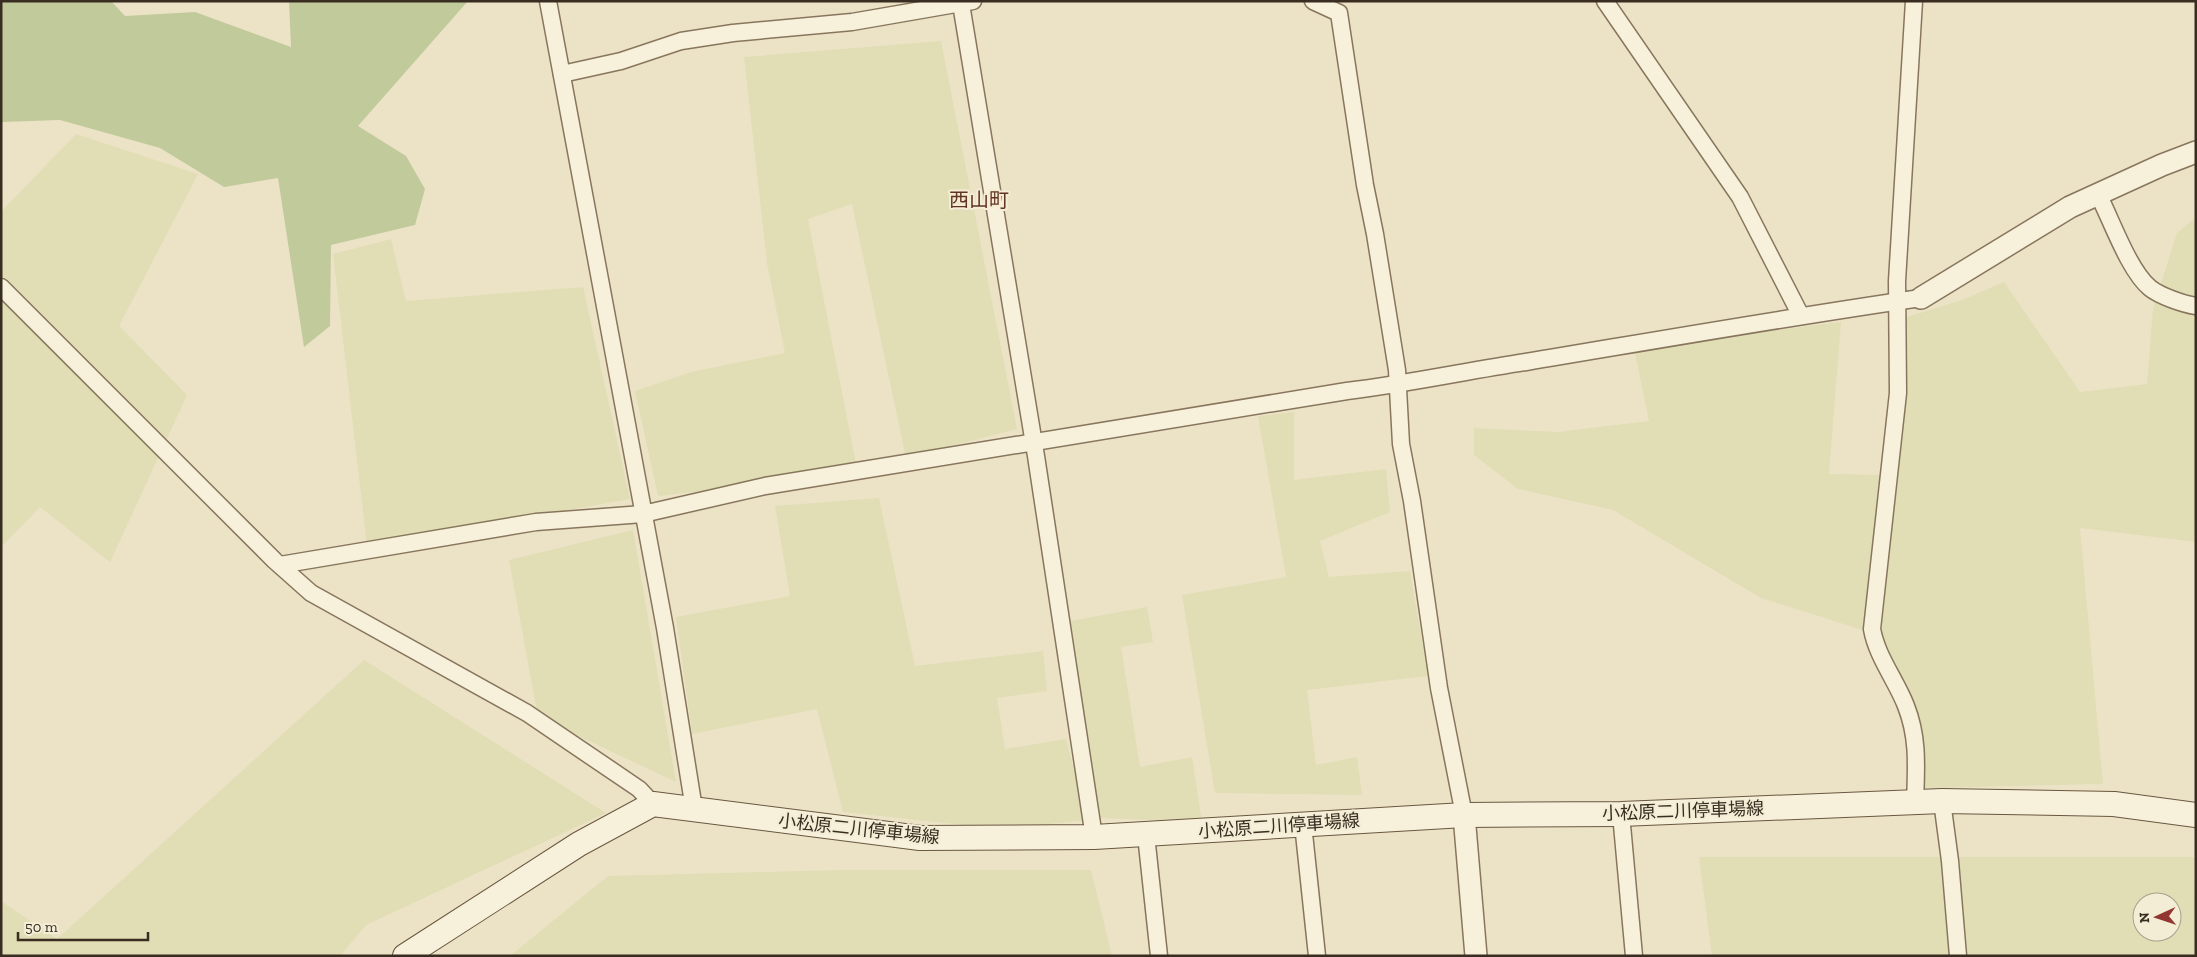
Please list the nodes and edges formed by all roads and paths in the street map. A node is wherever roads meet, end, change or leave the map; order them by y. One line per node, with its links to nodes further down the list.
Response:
1 (548, 1): 6 (street)
2 (1313, 1): 14 (street)
3 (1605, 1): 13 (street)
4 (1914, 1): 11 (street)
5 (967, 2): 6 (street); 15 (street)
6 (562, 74): 16 (street)
7 (2196, 152): 8 (street)
8 (2098, 194): 10 (street); 12 (street)
9 (1, 287): 17 (street)
10 (1921, 298): 11 (street)
11 (1898, 302): 13 (street); 19 (street)
12 (2196, 306)
13 (1800, 316): 14 (street)
14 (1397, 385): 15 (street); 23 (street)
15 (1034, 443): 16 (street); 27 (street)
16 (643, 514): 17 (street); 21 (street)
17 (280, 565): 20 (street)
18 (1942, 801): 19 (main road, 小松原二川停車場線); 24 (main road, 小松原二川停車場線); 33 (street)
19 (1915, 802): 22 (main road, 小松原二川停車場線)
20 (653, 804): 21 (main road, 小松原二川停車場線); 28 (main road)
21 (694, 809): 27 (main road, 小松原二川停車場線)
22 (1621, 814): 23 (main road, 小松原二川停車場線); 32 (street)
23 (1464, 815): 25 (main road, 小松原二川停車場線); 31 (street)
24 (2196, 815)
25 (1303, 824): 26 (main road, 小松原二川停車場線); 30 (street)
26 (1146, 835): 27 (main road, 小松原二川停車場線); 29 (street)
27 (1094, 837)
28 (405, 956)
29 (1159, 956)
30 (1317, 956)
31 (1476, 956)
32 (1634, 956)
33 (1958, 956)

